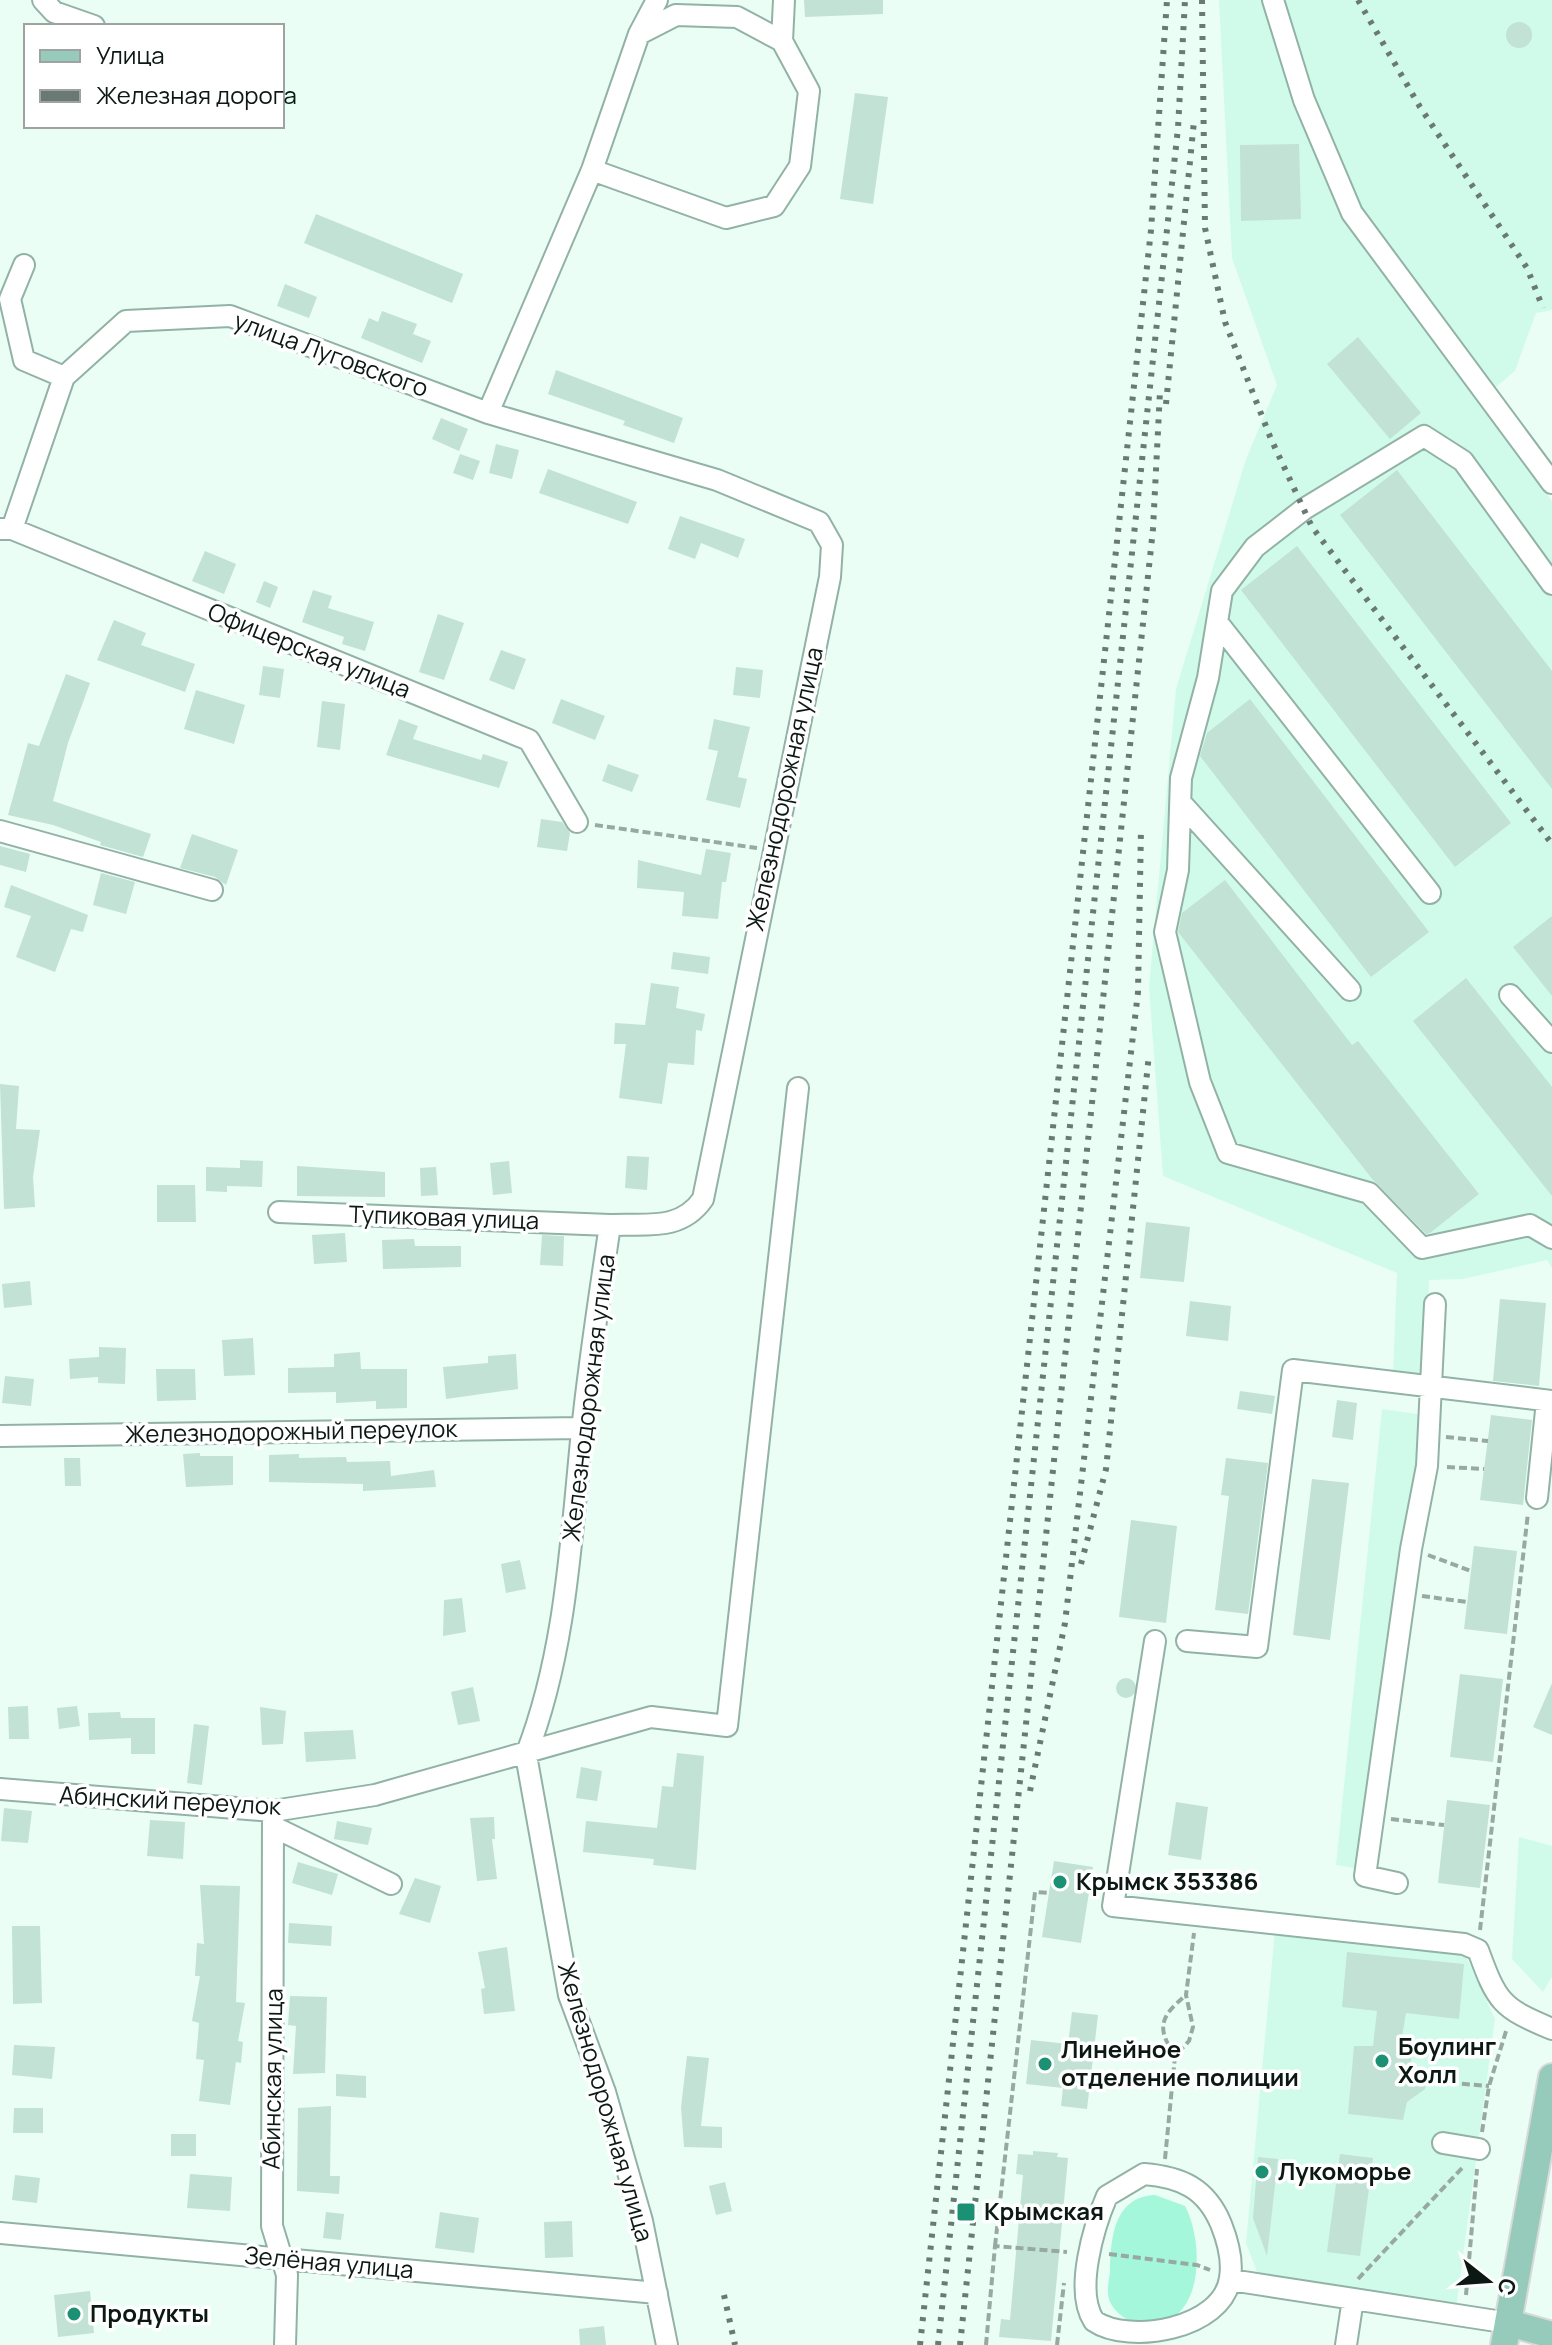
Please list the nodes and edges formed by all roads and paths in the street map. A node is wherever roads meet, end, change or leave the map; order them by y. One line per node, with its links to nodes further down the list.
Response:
1 (43, 0): 5 (street)
2 (657, 0): 6 (street)
3 (784, 0): 7 (street)
4 (1273, 0): 12 (street)
5 (88, 24)
6 (639, 34): 7 (street); 8 (street)
7 (782, 41): 8 (street)
8 (592, 170): 11 (street)
9 (24, 265): 10 (street)
10 (64, 377): 11 (street, улица Луговского); 14 (street, улица Луговского)
11 (488, 413): 13 (street, улица Луговского)
12 (1552, 483)
13 (819, 522): 20 (street, Железнодорожная улица)
14 (6, 529): 18 (street, Офицерская улица)
15 (1552, 584): 16 (street)
16 (1217, 622): 17 (street); 22 (street)
17 (1182, 804): 23 (street); 29 (street)
18 (577, 822): 20 (path)
19 (0, 831): 21 (street)
20 (772, 851): 28 (street, Железнодорожная улица)
21 (212, 890)
22 (1430, 893)
23 (1350, 990)
24 (1510, 995): 25 (street)
25 (1552, 1042)
26 (798, 1088): 46 (street, Абинский переулок)
27 (279, 1212): 28 (street, Тупиковая улица)
28 (610, 1225): 33 (street, Железнодорожная улица)
29 (1552, 1238)
30 (1435, 1304): 31 (street)
31 (1432, 1389): 32 (street); 34 (street); 45 (street)
32 (1550, 1401): 39 (street)
33 (582, 1428): 35 (street, Железнодорожный переулок); 46 (street, Железнодорожная улица)
34 (1426, 1435): 36 (path); 37 (street)
35 (0, 1436)
36 (1488, 1441)
37 (1427, 1466): 38 (path); 40 (street)
38 (1484, 1469)
39 (1537, 1498): 55 (path)
40 (1411, 1549): 41 (path); 42 (street)
41 (1471, 1571)
42 (1406, 1594): 43 (path); 48 (street)
43 (1467, 1602)
44 (1155, 1641): 54 (street)
45 (1187, 1641)
46 (526, 1755): 49 (street, Абинский переулок); 71 (street, Железнодорожная улица)
47 (0, 1789): 49 (street, Абинский переулок)
48 (1375, 1817): 50 (path); 51 (street)
49 (274, 1820): 52 (street); 69 (street, Абинская улица)
50 (1444, 1825)
51 (1397, 1883)
52 (391, 1884)
53 (1049, 1893): 66 (path)
54 (1196, 1914): 55 (street); 56 (path)
55 (1478, 1950): 57 (street)
56 (1186, 1995): 58 (path); 58 (path)
57 (1552, 2029)
58 (1175, 2056): 64 (path)
59 (1552, 2077): 73 (main road)
60 (1426, 2081): 61 (path)
61 (1489, 2086)
62 (1443, 2143): 63 (street)
63 (1479, 2149): 72 (path)
64 (1164, 2175): 67 (street); 70 (street)
65 (0, 2233): 69 (street, Зелёная улица)
66 (995, 2246): 68 (path); 77 (path)
67 (1089, 2251): 68 (path); 70 (path); 70 (street)
68 (1067, 2252): 78 (path)
69 (280, 2259): 71 (street, Зелёная улица); 75 (street, Абинская улица)
70 (1231, 2280): 72 (street)
71 (657, 2293): 76 (street, Железнодорожная улица)
72 (1352, 2294): 73 (street); 79 (street)
73 (1507, 2334): 74 (main road)
74 (1552, 2335)
75 (285, 2345)
76 (667, 2345)
77 (986, 2345)
78 (1057, 2345)
79 (1346, 2345)

